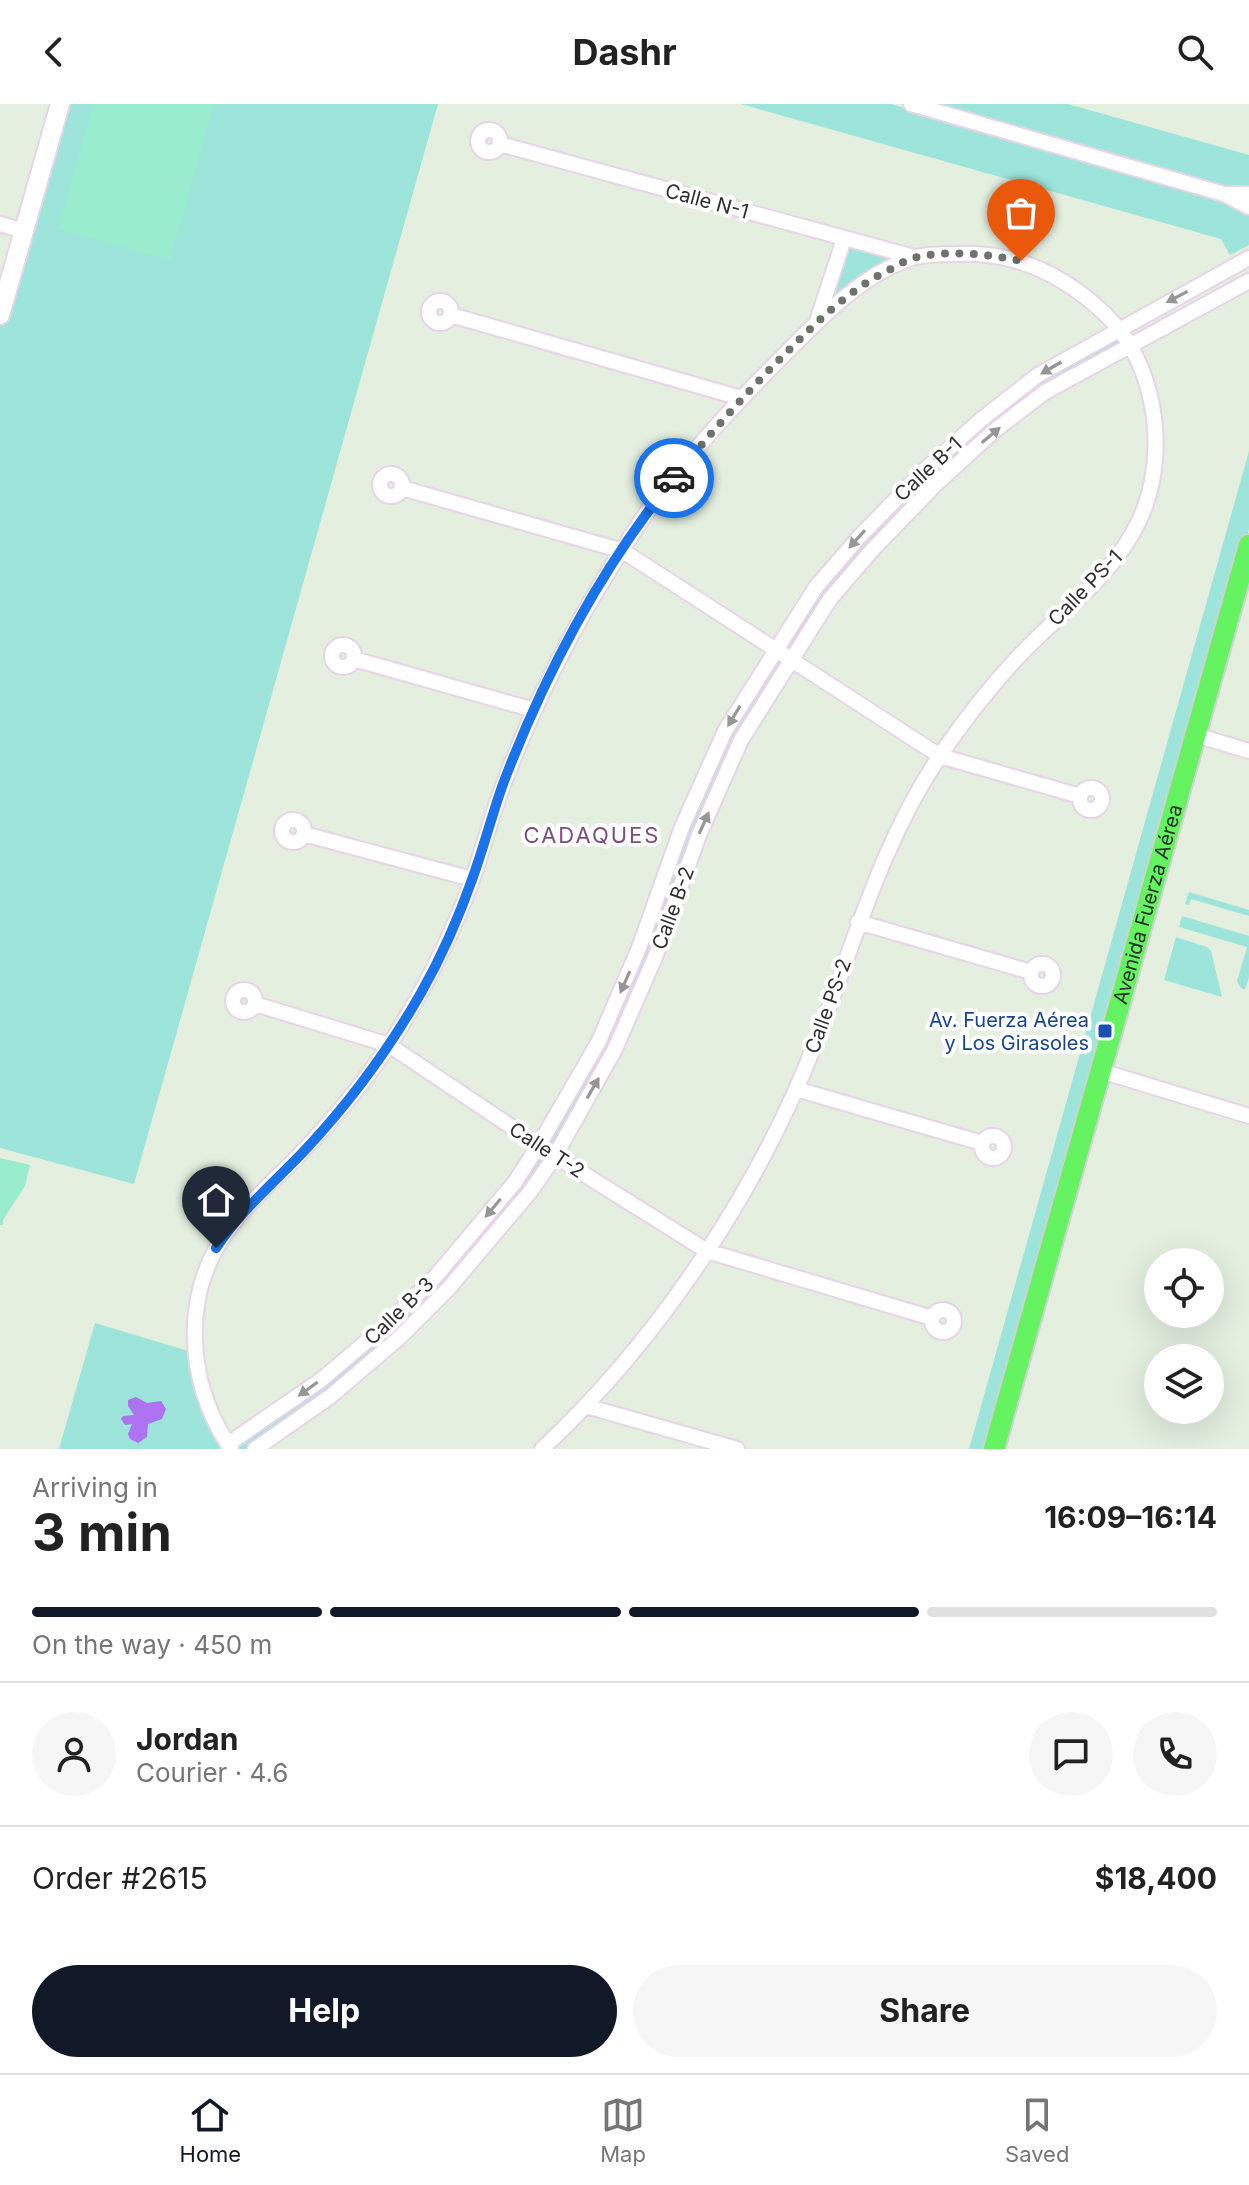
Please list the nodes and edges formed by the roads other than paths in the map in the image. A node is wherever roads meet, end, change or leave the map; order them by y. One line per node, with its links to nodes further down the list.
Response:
1 (60, 104): 8 (main road)
2 (911, 104): 4 (street)
3 (500, 144): 9 (street, Calle N-1)
4 (1224, 194): 5 (street); 6 (street)
5 (1249, 194)
6 (1249, 207)
7 (0, 224): 8 (street)
8 (24, 231): 13 (main road)
9 (844, 239): 10 (street, Calle N-1); 15 (street)
10 (914, 257): 15 (street); 16 (street, Calle PS-1)
11 (1249, 258): 16 (street, Calle B-1, one-way to 16)
12 (1249, 281): 17 (street, Calle B-1)
13 (0, 315)
14 (451, 315): 18 (street)
15 (817, 322): 18 (street)
16 (1119, 328): 17 (street, Calle PS-1); 19 (street, Calle B-1, one-way to 19)
17 (1131, 344): 20 (street, Calle B-1, one-way to 17); 31 (street, Calle PS-1)
18 (741, 398): 23 (street)
19 (928, 467): 20 (street); 25 (street, Calle B-1, one-way to 25)
20 (938, 482): 27 (street, Calle B-1)
21 (402, 488): 23 (street)
22 (1249, 545): 29 (main road, Avenida Fuerza Aérea)
23 (623, 551): 25 (street); 28 (street)
24 (1249, 588): 29 (main road, Avenida Fuerza Aérea)
25 (775, 649): 27 (street); 43 (street, Calle B-2, one-way to 43)
26 (354, 659): 28 (street)
27 (790, 659): 31 (street); 44 (street, Calle B-2, one-way to 27)
28 (534, 710): 34 (street)
29 (1201, 736): 30 (street); 39 (main road, Avenida Fuerza Aérea)
30 (1249, 751)
31 (940, 756): 32 (street); 35 (street, Calle PS-2)
32 (1080, 796)
33 (304, 834): 34 (street)
34 (472, 879): 38 (street)
35 (858, 922): 36 (street); 40 (street, Calle PS-2)
36 (1031, 972)
37 (255, 1004): 38 (street, Calle T-2)
38 (389, 1045): 43 (street, Calle T-2); 50 (street)
39 (1107, 1073): 41 (street); 54 (main road, Avenida Fuerza Aérea); 55 (main road, Avenida Fuerza Aérea)
40 (796, 1089): 42 (street); 45 (street, Calle PS-2)
41 (1249, 1116)
42 (982, 1143)
43 (539, 1145): 44 (street, Calle T-2); 47 (street, Calle B-3, one-way to 47)
44 (555, 1156): 45 (street, Calle T-2); 48 (street, Calle B-3)
45 (707, 1251): 46 (street, Calle T-2); 49 (street, Calle PS-2)
46 (932, 1318)
47 (388, 1323): 48 (street); 50 (street, Calle B-3, one-way to 50)
48 (400, 1337): 51 (street, Calle B-3)
49 (586, 1406): 52 (street, Calle PS-2); 53 (street)
50 (230, 1446)
51 (255, 1449)
52 (542, 1449)
53 (737, 1449)
54 (994, 1449)
55 (1006, 1449)

